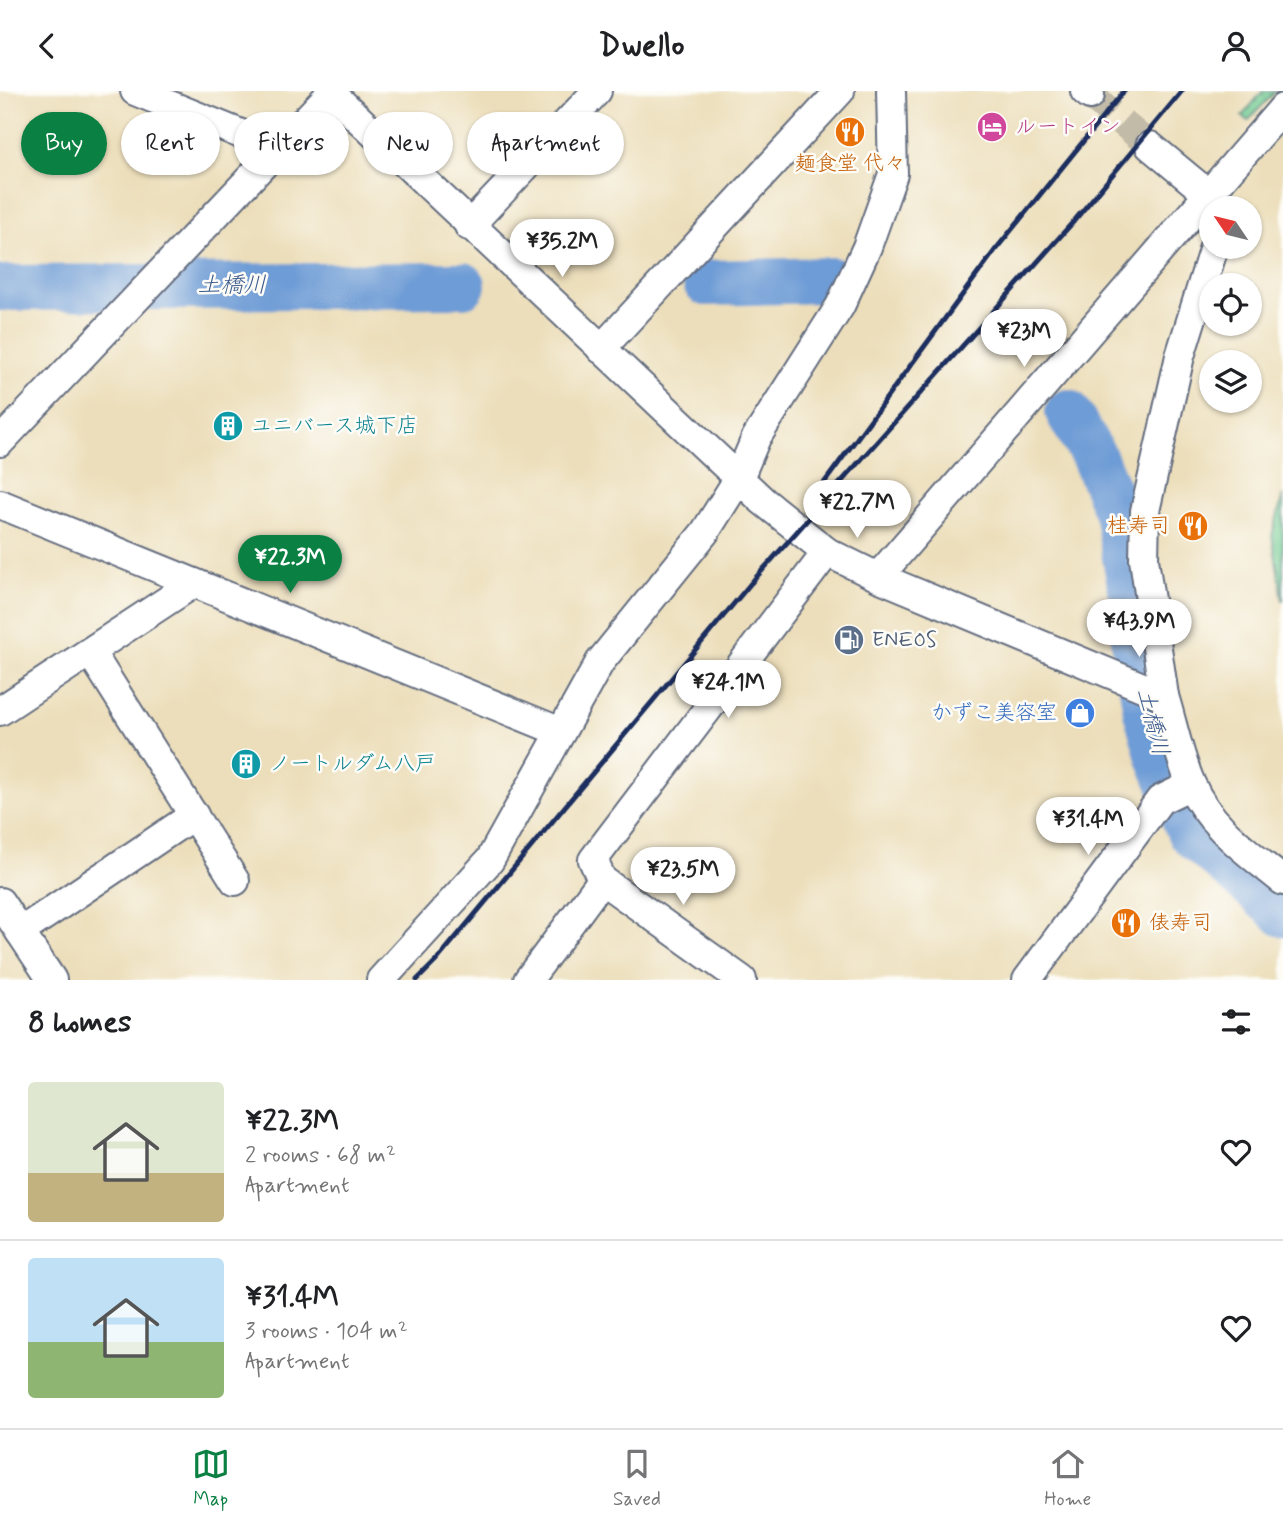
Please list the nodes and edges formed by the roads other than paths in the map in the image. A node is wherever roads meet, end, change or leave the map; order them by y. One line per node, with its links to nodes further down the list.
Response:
1 (135, 91): 8 (street)
2 (597, 91): 14 (street)
3 (840, 91): 16 (street)
4 (891, 91): 18 (street)
5 (331, 92): 7 (street); 14 (street)
6 (1283, 108): 12 (street)
7 (312, 112)
8 (234, 131)
9 (1150, 146): 11 (street)
10 (253, 175): 17 (street)
11 (1205, 196)
12 (1214, 196)
13 (1199, 213): 21 (street)
14 (469, 226): 16 (street)
15 (1210, 259): 24 (street)
16 (601, 349): 18 (street)
17 (0, 442)
18 (739, 478): 20 (street); 26 (street)
19 (0, 504): 22 (street)
20 (827, 552): 21 (street); 29 (street)
21 (878, 577): 24 (street)
22 (194, 583): 23 (street); 26 (street)
23 (91, 653): 25 (street); 28 (street)
24 (1164, 697): 27 (street)
25 (0, 711)
26 (561, 732): 36 (street)
27 (1191, 785): 31 (street); 39 (street)
28 (194, 815): 30 (street); 33 (street)
29 (602, 880): 34 (street); 37 (street)
30 (235, 881)
31 (1283, 881)
32 (0, 902): 33 (street)
33 (20, 932): 35 (street)
34 (711, 971): 38 (street)
35 (52, 980)
36 (381, 980)
37 (528, 980)
38 (742, 980)
39 (1027, 980)

